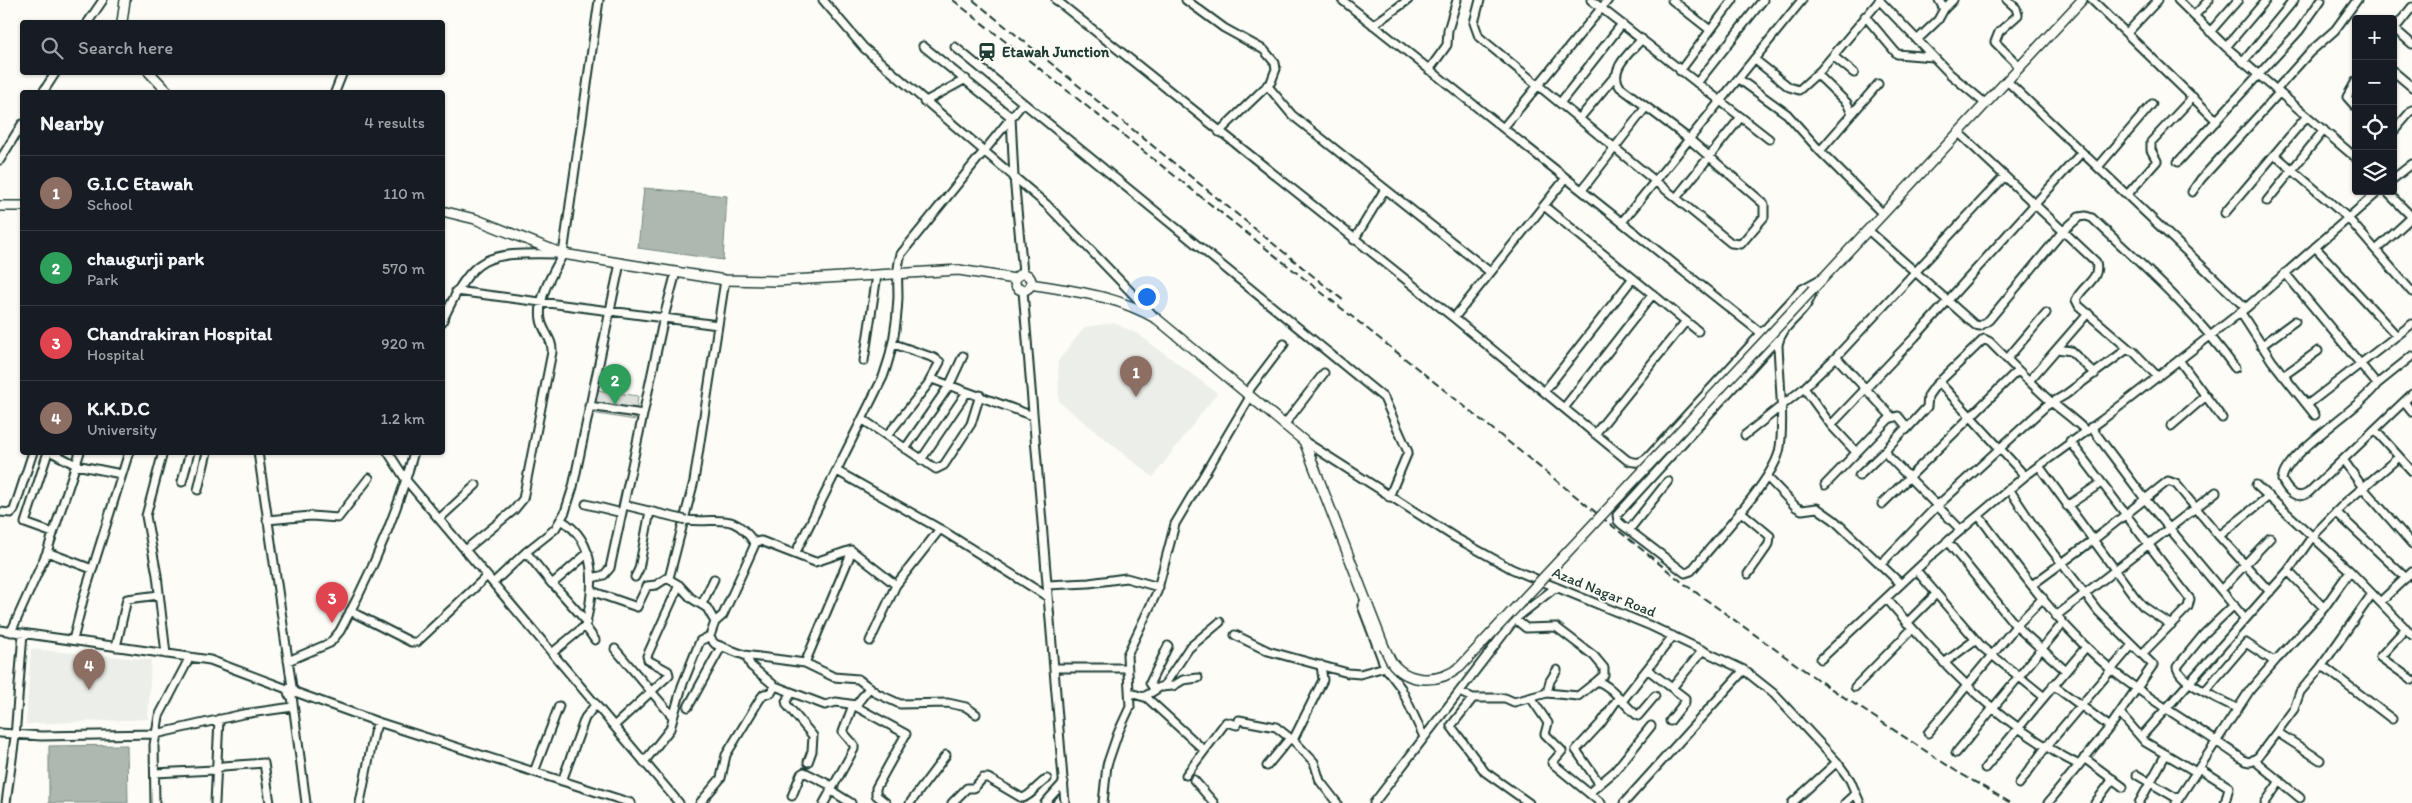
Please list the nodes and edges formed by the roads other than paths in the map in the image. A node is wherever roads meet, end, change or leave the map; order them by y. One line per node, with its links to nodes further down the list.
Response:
1 (103, 0): 37 (street)
2 (126, 0): 38 (main road)
3 (599, 0): 144 (street)
4 (823, 0): 82 (street)
5 (1056, 0): 100 (street)
6 (1186, 0): 73 (street)
7 (1408, 0): 40 (street)
8 (1457, 0): 57 (street)
9 (1480, 0): 71 (street)
10 (1591, 0): 33 (street)
11 (1608, 0): 33 (street)
12 (1672, 0): 31 (street)
13 (1733, 0): 42 (street)
14 (1763, 0): 70 (street)
15 (1802, 0): 54 (street)
16 (1880, 0): 35 (street); 47 (street)
17 (1939, 0): 34 (street)
18 (1953, 0): 34 (street)
19 (2006, 0): 56 (street)
20 (2082, 0): 56 (main road)
21 (2092, 0): 45 (street)
22 (2158, 0): 45 (street)
23 (2178, 0): 36 (street)
24 (2209, 0): 36 (street)
25 (2238, 0): 43 (street)
26 (2266, 0): 51 (street)
27 (2294, 0): 55 (street)
28 (2321, 0): 61 (street)
29 (2358, 0): 79 (street)
30 (1345, 1): 40 (street)
31 (1681, 3): 42 (street)
32 (2412, 7): 41 (street)
33 (1602, 8): 39 (street); 71 (street)
34 (1944, 9): 47 (street)
35 (1865, 16): 52 (street); 53 (street)
36 (2194, 16): 43 (street)
37 (89, 20)
38 (122, 20)
39 (1622, 24): 46 (street); 84 (street)
40 (1373, 25): 57 (street)
41 (2397, 26)
42 (1710, 30): 58 (street)
43 (2210, 32): 51 (street)
44 (2397, 32): 48 (street)
45 (2127, 33): 80 (street)
46 (1642, 39): 58 (street); 66 (street)
47 (1917, 40): 53 (street)
48 (2412, 44)
49 (923, 46): 68 (street)
50 (955, 47): 83 (street)
51 (2226, 47): 55 (street)
52 (1833, 56): 59 (street); 60 (street)
53 (1933, 57): 86 (street)
54 (1754, 59): 60 (street); 67 (street)
55 (2243, 62): 61 (street)
56 (2020, 67): 69 (main road)
57 (1429, 70): 98 (street)
58 (1680, 70): 70 (street)
59 (1854, 73)
60 (1817, 74): 90 (street)
61 (2258, 74): 79 (street); 95 (street)
62 (2397, 74): 75 (street)
63 (54, 75): 76 (street)
64 (152, 75): 77 (main road)
65 (342, 75): 78 (street)
66 (1616, 76): 88 (street); 94 (street)
67 (1739, 78): 81 (street); 106 (street)
68 (966, 80): 82 (street); 92 (street)
69 (2007, 81): 86 (main road); 107 (street)
70 (1697, 83): 81 (street)
71 (1539, 84): 84 (street); 98 (street)
72 (1878, 84): 90 (street)
73 (1267, 85): 100 (street); 121 (street)
74 (2352, 86): 85 (street)
75 (2412, 87)
76 (44, 90)
77 (166, 90)
78 (336, 90)
79 (2277, 91): 91 (street); 123 (street)
80 (2193, 97): 95 (street); 124 (street)
81 (1720, 101): 93 (street); 102 (street)
82 (924, 102): 105 (street)
83 (1023, 103): 92 (street); 280 (street)
84 (1560, 103): 94 (street)
85 (2352, 103)
86 (1986, 104): 101 (main road)
87 (2152, 104): 114 (street)
88 (1646, 107): 102 (street); 104 (street)
89 (2412, 110): 97 (street)
90 (1852, 114): 106 (street)
91 (2307, 116): 99 (street); 109 (street)
92 (1011, 117): 105 (street); 118 (street)
93 (1740, 117): 103 (street); 110 (street)
94 (1579, 119): 104 (street)
95 (2217, 120): 112 (street)
96 (20, 127): 111 (street)
97 (2397, 127)
98 (1503, 128): 119 (street)
99 (2324, 130): 108 (street); 115 (street)
100 (1220, 132): 141 (street)
101 (1958, 133): 116 (street); 135 (main road)
102 (1689, 139): 110 (street); 120 (street)
103 (1769, 139)
104 (1615, 148): 120 (street); 122 (street)
105 (983, 151): 118 (street); 150 (street)
106 (1820, 151): 135 (street)
107 (2082, 152): 114 (street); 129 (street)
108 (2352, 154)
109 (2275, 155): 115 (street); 134 (street)
110 (1709, 156): 127 (street); 127 (street)
111 (0, 160)
112 (2178, 162)
113 (2412, 164): 117 (street)
114 (2098, 167): 124 (street)
115 (2292, 170): 128 (street); 137 (street)
116 (2004, 176): 129 (street); 148 (street)
117 (2397, 176)
118 (1014, 177): 151 (street); 172 (street)
119 (1566, 178): 122 (street); 132 (street)
120 (1655, 180): 127 (street); 138 (street)
121 (1385, 189): 141 (street); 147 (street)
122 (1582, 190): 138 (street)
123 (2192, 192)
124 (2127, 195): 166 (street)
125 (2374, 195): 137 (street)
126 (2390, 195): 136 (street)
127 (1676, 198)
128 (2267, 201)
129 (2034, 204): 140 (street); 163 (street)
130 (0, 206): 131 (main road)
131 (20, 206)
132 (1544, 206): 147 (street); 154 (street)
133 (445, 212): 144 (main road)
134 (2225, 213)
135 (1883, 214): 139 (main road)
136 (2412, 217): 143 (street)
137 (2348, 218): 142 (street); 143 (street)
138 (1622, 222): 179 (street)
139 (1868, 230): 148 (street); 153 (main road)
140 (2063, 231): 168 (street); 177 (street); 180 (street)
141 (1354, 240): 171 (street)
142 (2314, 247): 149 (street); 181 (street)
143 (2376, 250): 161 (street)
144 (563, 254): 145 (main road); 160 (street); 164 (street)
145 (620, 263): 146 (main road); 165 (street)
146 (676, 272): 155 (main road); 170 (street)
147 (1490, 272): 171 (street)
148 (1916, 273): 163 (street); 192 (street)
149 (2285, 273): 166 (street); 196 (street)
150 (898, 274): 152 (main road); 156 (main road); 184 (street)
151 (1023, 274): 156 (main road); 157 (main road)
152 (877, 275): 155 (main road); 195 (street)
153 (1824, 277): 158 (main road); 179 (street)
154 (1633, 278): 162 (street); 211 (street)
155 (725, 280): 176 (street)
156 (1015, 280): 159 (main road)
157 (1031, 284): 159 (main road); 172 (main road)
158 (1813, 289): 182 (street); 352 (main road, bridge)
159 (1023, 290): 225 (street)
160 (456, 291): 164 (street); 169 (street)
161 (2412, 292)
162 (1653, 294): 173 (street); 221 (street)
163 (1947, 300): 177 (street); 209 (street)
164 (542, 301): 165 (street); 312 (street)
165 (609, 310): 170 (street); 220 (street)
166 (2244, 310): 180 (street); 186 (street)
167 (2046, 313): 193 (street)
168 (2088, 313): 187 (street); 188 (street)
169 (445, 315)
170 (664, 317): 176 (street); 223 (street)
171 (1454, 318): 211 (street)
172 (1157, 319): 214 (main road)
173 (1686, 321): 178 (street); 236 (street)
174 (2295, 322): 186 (street)
175 (2412, 324): 181 (street)
176 (718, 325): 331 (street)
177 (1980, 326): 183 (street)
178 (1698, 330)
179 (1761, 333): 236 (street)
180 (2212, 335): 194 (street); 197 (street)
181 (2397, 336): 196 (street)
182 (1779, 337): 218 (street); 301 (street)
183 (1988, 340): 193 (street); 205 (street)
184 (894, 344): 203 (street); 229 (street)
185 (1284, 344): 214 (street)
186 (2261, 346): 201 (street)
187 (2057, 349): 200 (street); 204 (street)
188 (2129, 349): 200 (street); 202 (street)
189 (2318, 351): 201 (street)
190 (963, 356): 207 (street)
191 (2412, 356): 206 (street)
192 (1836, 357): 208 (street); 209 (street)
193 (2007, 359): 198 (street)
194 (2179, 360): 202 (street); 215 (street)
195 (864, 361)
196 (2361, 364): 206 (street); 219 (street)
197 (2235, 368)
198 (2018, 370): 204 (street); 226 (street)
199 (1324, 373): 230 (street)
200 (2095, 374): 216 (street)
201 (2283, 376): 219 (street)
202 (2158, 377): 233 (street)
203 (932, 379): 207 (street); 238 (street)
204 (2029, 381): 216 (street)
205 (1939, 382): 226 (street); 234 (street)
206 (2377, 384): 258 (street)
207 (949, 386): 210 (street); 241 (street)
208 (1804, 388): 218 (street); 231 (street)
209 (1865, 390): 227 (street); 231 (street)
210 (967, 392): 213 (street); 257 (street)
211 (1544, 392): 221 (street)
212 (2412, 394): 217 (street)
213 (980, 395): 225 (street); 257 (street)
214 (1248, 396): 230 (main road); 341 (street)
215 (2206, 396): 228 (street); 232 (street)
216 (2051, 402): 233 (street); 242 (street)
217 (2404, 402): 222 (street); 235 (street)
218 (1780, 405): 237 (street); 266 (street)
219 (2307, 405): 224 (street)
220 (589, 406): 223 (street); 298 (street)
221 (1564, 408): 236 (street)
222 (2412, 412)
223 (643, 414): 285 (street)
224 (2315, 415)
225 (1032, 416): 335 (street)
226 (1969, 416): 242 (street); 268 (street)
227 (1892, 417): 234 (street); 244 (street)
228 (2222, 418)
229 (862, 419): 238 (street); 261 (street)
230 (1284, 425): 239 (main road)
231 (1831, 425): 244 (street)
232 (2171, 426)
233 (2088, 429): 240 (street); 282 (street)
234 (1906, 430): 243 (street)
235 (2375, 430): 256 (street); 258 (street)
236 (1595, 434)
237 (1745, 435)
238 (887, 436): 241 (street)
239 (1304, 441): 280 (street, Azad Nagar Road); 352 (main road)
240 (2070, 441): 260 (street); 272 (street)
241 (905, 449): 257 (street)
242 (1999, 449): 265 (street); 286 (street)
243 (1886, 450): 264 (street); 268 (street)
244 (1856, 452): 274 (street)
245 (32, 455): 291 (street)
246 (47, 455): 303 (street)
247 (57, 455): 259 (street)
248 (79, 455): 259 (street)
249 (128, 455): 263 (street)
250 (162, 455): 348 (street)
251 (189, 455): 271 (street)
252 (206, 455): 278 (street)
253 (258, 455): 297 (street)
254 (390, 455): 269 (street)
255 (413, 455): 269 (street)
256 (2399, 457): 262 (street); 277 (street)
257 (921, 460)
258 (2344, 461): 277 (street)
259 (76, 466): 263 (street); 303 (street)
260 (2039, 466): 265 (street); 287 (street)
261 (837, 471): 300 (street); 317 (street)
262 (2412, 471)
263 (122, 474): 321 (street)
264 (1859, 476)
265 (2025, 476): 276 (street)
266 (1767, 477): 290 (street); 320 (street)
267 (369, 478): 297 (street)
268 (1910, 478): 284 (street); 286 (street)
269 (406, 480): 296 (street); 357 (street)
270 (1668, 481): 301 (street)
271 (182, 482)
272 (2100, 483): 287 (street); 294 (street)
273 (476, 485): 296 (street)
274 (1825, 485)
275 (2256, 485): 281 (street)
276 (2009, 489): 295 (street); 318 (street)
277 (2364, 489): 292 (street); 310 (street)
278 (198, 490)
279 (2216, 492): 288 (street)
280 (1389, 496): 340 (street, Azad Nagar Road)
281 (2269, 496): 304 (street); 305 (street)
282 (2145, 498): 288 (street); 294 (street); 299 (street)
283 (586, 504): 293 (street)
284 (1882, 504)
285 (624, 505): 289 (street); 293 (street)
286 (1937, 506): 302 (street); 320 (street)
287 (2067, 506): 308 (street)
288 (2196, 507): 299 (street); 304 (street)
289 (650, 511): 309 (street, bridge); 330 (street)
290 (1740, 511): 301 (street); 326 (street)
291 (0, 512)
292 (2336, 512): 305 (street); 327 (street)
293 (622, 513): 329 (street)
294 (2125, 515): 308 (street); 311 (street)
295 (1979, 516): 302 (street); 339 (street)
296 (439, 519): 312 (street)
297 (267, 520): 397 (street)
298 (561, 520): 315 (street); 316 (street)
299 (2170, 528): 311 (street); 342 (street)
300 (940, 529): 338 (street); 349 (street)
301 (1629, 530)
302 (1961, 530): 307 (street)
303 (54, 533): 314 (street)
304 (2219, 536): 319 (street)
305 (2312, 537): 323 (street); 324 (street)
306 (2270, 538): 319 (street)
307 (1947, 541): 322 (street); 367 (street)
308 (2092, 542): 318 (street); 325 (street)
309 (755, 544): 317 (street); 361 (street)
310 (2412, 544)
311 (2148, 546): 325 (street); 366 (street)
312 (465, 550): 328 (street)
313 (852, 551): 317 (street); 338 (street); 398 (street)
314 (47, 552): 321 (street); 371 (street)
315 (526, 552): 333 (street); 334 (street)
316 (588, 553): 329 (street); 334 (street)
317 (795, 554)
318 (2061, 563): 339 (street); 346 (street)
319 (2244, 564): 342 (street); 344 (street)
320 (1880, 565): 336 (street)
321 (92, 569): 377 (street)
322 (1916, 570): 336 (street); 345 (street)
323 (2288, 571): 344 (street); 356 (street)
324 (2350, 571): 347 (street); 356 (street)
325 (2116, 572): 346 (street); 366 (street)
326 (1748, 574)
327 (2409, 575): 353 (street)
328 (487, 576): 333 (street); 357 (street)
329 (592, 578): 343 (street)
330 (635, 578)
331 (669, 578): 337 (street); 343 (street)
332 (714, 579): 354 (street)
333 (493, 583): 389 (street)
334 (553, 584): 365 (street)
335 (1047, 584): 341 (street); 349 (street)
336 (1901, 584): 350 (street)
337 (679, 585): 354 (street); 426 (street)
338 (896, 585): 380 (street)
339 (2032, 585): 351 (street)
340 (1556, 587): 359 (street); 375 (street, Azad Nagar Road)
341 (1159, 588): 404 (street)
342 (2221, 590): 355 (street)
343 (591, 591): 365 (street)
344 (2270, 592): 360 (street)
345 (1936, 594): 363 (street); 379 (street)
346 (2085, 594): 358 (street); 381 (street)
347 (2372, 594): 353 (street); 402 (street)
348 (160, 595): 383 (street); 390 (street)
349 (1048, 597): 403 (street)
350 (1886, 598): 363 (street); 394 (street)
351 (2043, 598): 358 (street); 367 (street)
352 (1365, 600): 401 (street)
353 (2380, 602): 368 (street)
354 (702, 604): 361 (street)
355 (2234, 605): 360 (street); 414 (street)
356 (2324, 608): 396 (street)
357 (350, 611): 397 (street)
358 (2056, 616): 364 (street)
359 (1515, 619): 413 (street); 427 (street)
360 (2245, 619): 414 (street)
361 (715, 622): 376 (street)
362 (1220, 622): 418 (street)
363 (1907, 623): 369 (street)
364 (2063, 623): 385 (street); 387 (street)
365 (586, 624): 378 (street); 389 (street)
366 (2171, 625): 391 (street)
367 (2016, 626): 387 (street); 392 (street)
368 (2406, 628): 373 (street); 412 (street)
369 (1912, 629): 399 (street); 421 (street)
370 (0, 630): 371 (street)
371 (11, 632): 372 (street)
372 (23, 633): 377 (street); 461 (street)
373 (2412, 635)
374 (1236, 636): 400 (street)
375 (1673, 636): 388 (street, Azad Nagar Road); 405 (street)
376 (707, 638): 384 (street); 448 (street)
377 (73, 640): 383 (street)
378 (595, 640)
379 (1974, 640): 392 (street); 399 (street)
380 (870, 641)
381 (2132, 645): 391 (street); 408 (street)
382 (1168, 646): 423 (street)
383 (116, 647): 390 (street)
384 (721, 647): 398 (street); 442 (street)
385 (2086, 647): 408 (street); 409 (street)
386 (615, 649): 426 (street)
387 (2040, 649): 409 (street); 410 (street)
388 (1703, 650): 407 (street, Azad Nagar Road); 420 (street)
389 (552, 653): 437 (street)
390 (166, 654): 393 (street)
391 (2142, 654): 422 (street)
392 (1992, 656): 410 (street); 419 (street)
393 (190, 657): 424 (street); 460 (street)
394 (1821, 659)
395 (748, 660): 416 (street)
396 (2276, 660): 425 (street); 444 (street)
397 (288, 662): 424 (street)
398 (805, 663): 417 (street)
399 (1944, 663): 419 (street)
400 (1321, 665): 401 (street); 464 (street)
401 (1385, 667): 462 (street)
402 (2321, 667): 450 (street); 457 (street)
403 (1054, 668): 404 (street); 490 (street)
404 (1127, 668): 429 (street)
405 (1647, 669): 420 (street); 436 (street)
406 (1557, 670): 430 (street)
407 (1744, 670): 475 (street, Azad Nagar Road); 525 (street)
408 (2112, 670): 422 (street); 440 (street)
409 (2066, 671): 415 (street)
410 (2018, 675): 433 (street); 445 (street)
411 (1198, 678): 418 (street)
412 (2412, 680)
413 (1597, 681): 430 (street); 436 (street)
414 (2189, 682): 425 (street); 443 (street)
415 (2053, 685): 433 (street); 440 (street)
416 (776, 686): 428 (street); 512 (street)
417 (870, 687): 438 (street); 447 (street)
418 (1163, 687): 423 (street)
419 (1967, 687): 445 (street); 459 (street)
420 (1672, 688): 451 (street)
421 (1856, 688)
422 (2137, 689): 443 (street); 446 (street)
423 (1155, 690): 431 (street)
424 (291, 691): 441 (street); 452 (street)
425 (2205, 691): 444 (street)
426 (652, 692): 448 (street); 453 (street)
427 (1459, 692): 434 (street); 462 (street)
428 (792, 693): 438 (street); 474 (street)
429 (1130, 693): 431 (street); 520 (street)
430 (1548, 693): 435 (street)
431 (1146, 696): 467 (street)
432 (1655, 696): 436 (street)
433 (2043, 696): 456 (street)
434 (1472, 698): 435 (street); 522 (street)
435 (1531, 698): 497 (street)
436 (1621, 698): 492 (street)
437 (596, 704): 453 (street); 488 (street)
438 (853, 704): 495 (street); 515 (street)
439 (559, 706): 481 (street)
440 (2080, 706): 455 (street); 466 (street)
441 (293, 707): 449 (street); 508 (street)
442 (688, 707)
443 (2165, 708): 463 (street); 465 (street)
444 (2238, 708): 465 (street)
445 (1991, 709): 456 (street); 468 (street)
446 (2120, 713): 455 (street); 463 (street)
447 (976, 714)
448 (673, 717): 473 (street)
449 (219, 718): 460 (street); 479 (street)
450 (2392, 718)
451 (1670, 720)
452 (378, 722): 481 (street); 509 (street)
453 (614, 726): 473 (street)
454 (1651, 726): 492 (street)
455 (2110, 727): 476 (street)
456 (2017, 728): 466 (street); 478 (street)
457 (2277, 732): 471 (street); 472 (street)
458 (0, 733): 461 (street)
459 (1928, 733)
460 (156, 734): 461 (street); 482 (street)
461 (15, 736): 504 (street)
462 (1424, 737): 521 (street)
463 (2141, 737): 469 (street)
464 (1292, 739): 467 (street); 477 (street); 503 (street)
465 (2217, 741): 471 (street); 480 (street)
466 (2046, 747): 476 (street); 493 (street)
467 (1204, 750): 483 (street)
468 (1956, 752)
469 (2166, 754): 480 (street); 491 (street)
470 (946, 755): 516 (street)
471 (2254, 760): 489 (street)
472 (2320, 760)
473 (644, 762): 511 (street)
474 (808, 762)
475 (1837, 762): 496 (street, Azad Nagar Road); 526 (street)
476 (2082, 762): 486 (street); 529 (street)
477 (1267, 766)
478 (1985, 768)
479 (216, 769): 482 (street); 506 (street); 507 (street)
480 (2198, 770): 500 (street); 532 (street)
481 (534, 772): 488 (street)
482 (155, 773): 505 (street)
483 (1186, 775)
484 (2138, 775): 491 (street)
485 (1047, 779): 517 (street)
486 (2113, 779): 494 (street); 530 (street)
487 (1194, 780): 502 (street)
488 (562, 781): 501 (street)
489 (2280, 781): 499 (street); 533 (street)
490 (1064, 782): 518 (street); 519 (street)
491 (2150, 782): 500 (street); 531 (street)
492 (1599, 783): 497 (street)
493 (2019, 784)
494 (2123, 787)
495 (831, 788): 498 (street); 513 (street); 514 (street)
496 (1856, 793): 527 (street); 528 (street, Azad Nagar Road)
497 (1592, 795): 523 (street); 524 (street)
498 (792, 796)
499 (2300, 798)
500 (2177, 801)
501 (622, 802): 510 (street)
502 (1212, 802)
503 (1335, 802)
504 (6, 803)
505 (155, 803)
506 (215, 803)
507 (270, 803)
508 (306, 803)
509 (360, 803)
510 (631, 803)
511 (679, 803)
512 (700, 803)
513 (824, 803)
514 (851, 803)
515 (886, 803)
516 (910, 803)
517 (952, 803)
518 (1045, 803)
519 (1066, 803)
520 (1103, 803)
521 (1374, 803)
522 (1530, 803)
523 (1586, 803)
524 (1601, 803)
525 (1624, 803)
526 (1792, 803)
527 (1845, 803)
528 (1860, 803)
529 (2048, 803)
530 (2095, 803)
531 (2139, 803)
532 (2224, 803)
533 (2265, 803)

